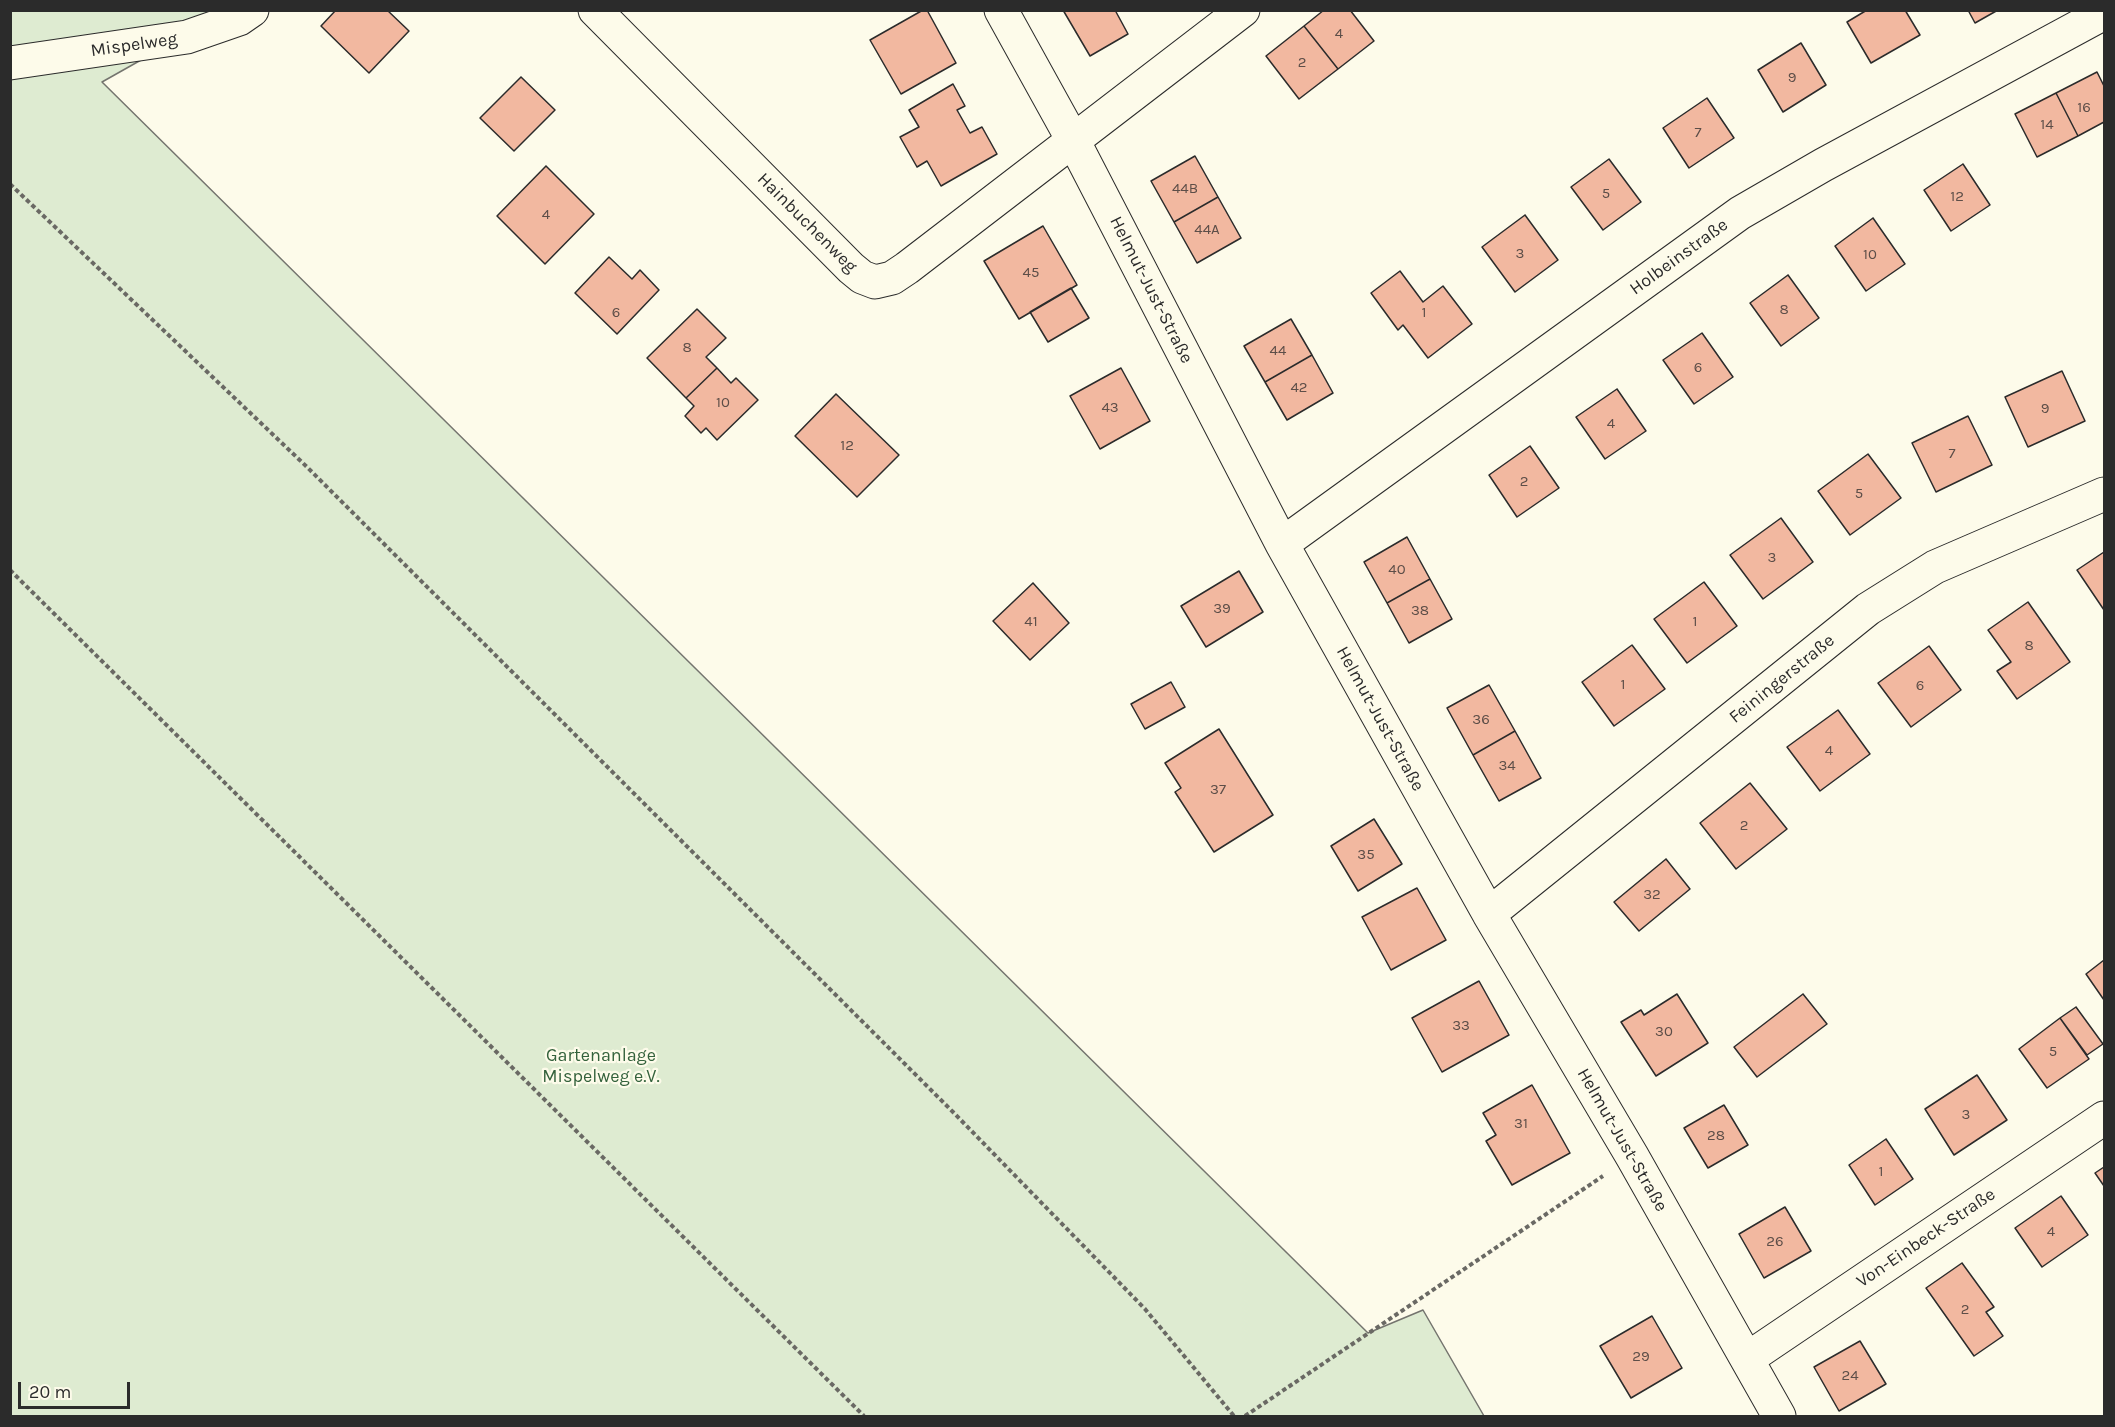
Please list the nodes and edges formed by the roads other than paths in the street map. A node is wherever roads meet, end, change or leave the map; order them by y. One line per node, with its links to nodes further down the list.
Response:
1 (595, 10): 7 (street, Hainbuchenweg)
2 (1000, 10): 7 (street, Helmut-Just-Straße)
3 (1243, 10): 7 (street)
4 (241, 13): 6 (street, Mispelweg)
5 (2104, 13): 9 (street, Holbeinstraße)
6 (10, 63)
7 (1074, 142): 9 (street, Helmut-Just-Straße)
8 (2104, 494): 10 (street, Feiningerstraße)
9 (1282, 544): 10 (street, Helmut-Just-Straße)
10 (1489, 914): 12 (street, Helmut-Just-Straße)
11 (2104, 1118): 12 (street, Von-Einbeck-Straße)
12 (1747, 1359): 13 (street, Helmut-Just-Straße)
13 (1779, 1416)

